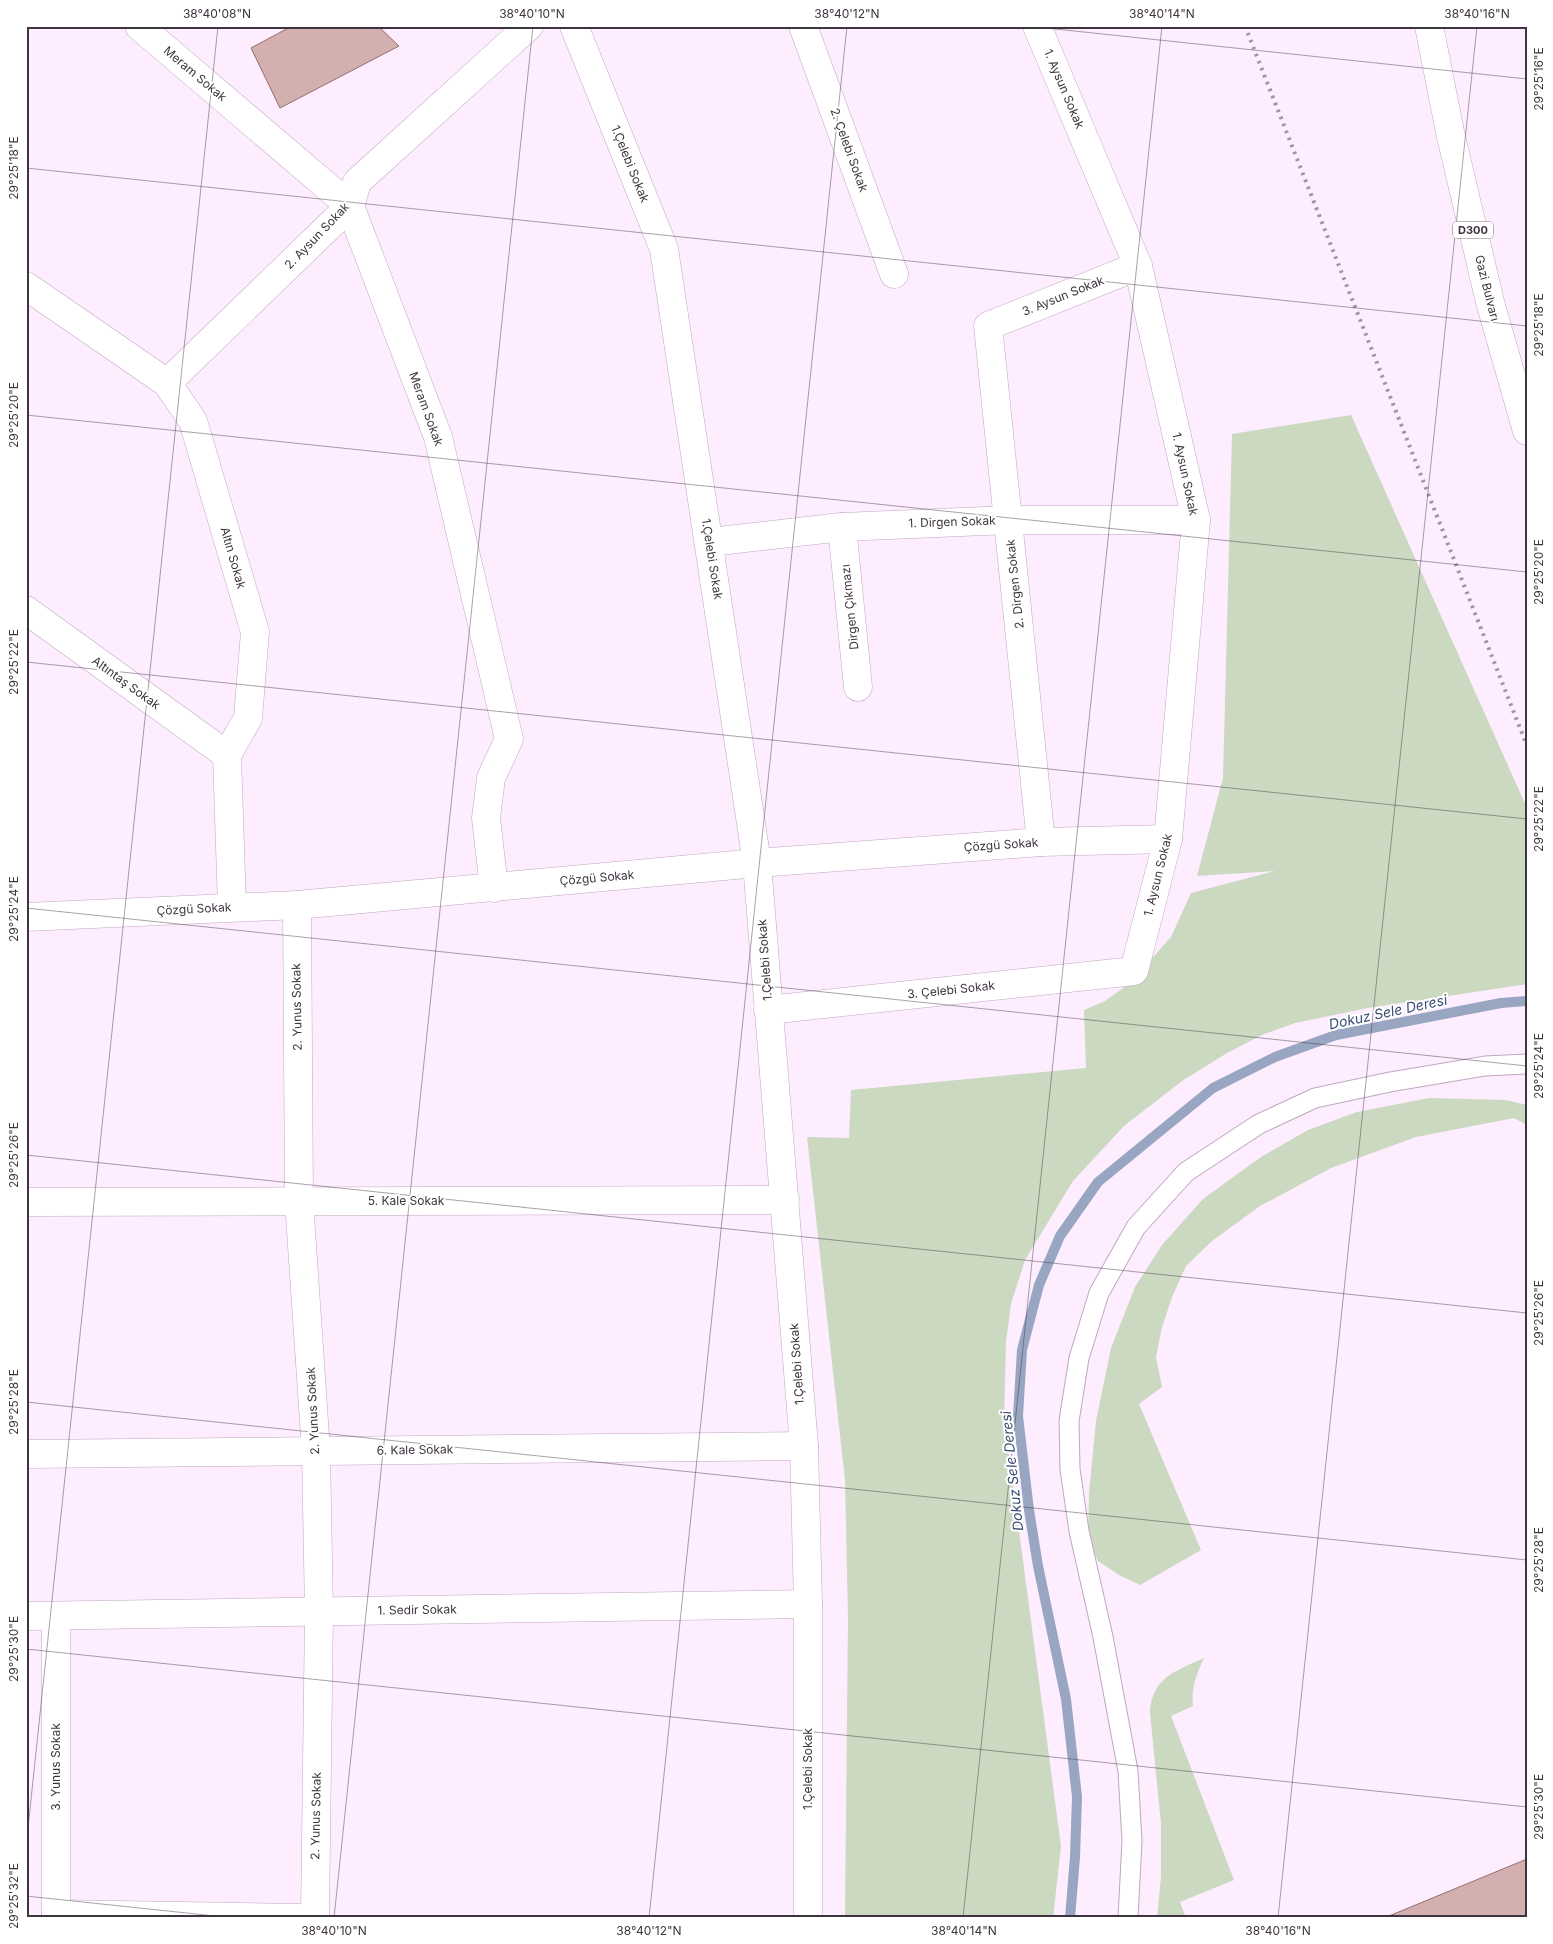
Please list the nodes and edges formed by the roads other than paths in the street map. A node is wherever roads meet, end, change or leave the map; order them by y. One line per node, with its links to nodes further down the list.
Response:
1 (139, 26): 7 (main road, Meram Sokak)
2 (529, 26): 7 (main road, 2. Aysun Sokak)
3 (574, 26): 17 (main road, 1.Çelebi Sokak)
4 (803, 26): 9 (main road, 2. Çelebi Sokak)
5 (1037, 26): 8 (main road, 1. Aysun Sokak)
6 (1429, 26): 13 (main road, Gazi Bulvarı / D300)
7 (350, 206): 12 (main road, 2. Aysun Sokak); 24 (main road, Meram Sokak)
8 (1138, 266): 11 (main road, 3. Aysun Sokak); 15 (main road, 1. Aysun Sokak)
9 (894, 274)
10 (26, 286): 12 (main road, Altın Sokak)
11 (988, 326): 14 (main road, 2. Dirgen Sokak)
12 (166, 383): 20 (main road, Altın Sokak)
13 (1527, 431)
14 (1009, 520): 15 (main road, 1. Dirgen Sokak); 16 (main road, 1. Dirgen Sokak); 22 (main road, 2. Dirgen Sokak)
15 (1196, 520): 21 (main road, 1. Aysun Sokak)
16 (842, 527): 17 (main road, 1. Dirgen Sokak); 19 (main road, Dirgen Çıkmazı)
17 (710, 542): 23 (main road, 1.Çelebi Sokak)
18 (26, 610): 20 (main road, Altıntaş Sokak)
19 (858, 687)
20 (227, 755): 26 (main road)
21 (1168, 839): 22 (main road, Çözgü Sokak); 28 (main road, 1. Aysun Sokak)
22 (1041, 842): 23 (main road, Çözgü Sokak)
23 (757, 863): 24 (main road, Çözgü Sokak); 29 (main road, 1.Çelebi Sokak)
24 (494, 888): 25 (main road, Çözgü Sokak)
25 (296, 905): 26 (main road, Çözgü Sokak); 32 (main road, 2. Yunus Sokak)
26 (232, 907): 27 (main road, Çözgü Sokak)
27 (26, 917)
28 (1134, 971): 29 (main road, 3. Çelebi Sokak)
29 (768, 1010): 31 (main road, 1.Çelebi Sokak)
30 (1527, 1064): 45 (lane)
31 (785, 1200): 32 (main road, 5. Kale Sokak); 34 (main road, 1.Çelebi Sokak)
32 (299, 1201): 33 (main road, 5. Kale Sokak); 35 (main road, 2. Yunus Sokak)
33 (26, 1202)
34 (804, 1446): 35 (main road, 6. Kale Sokak); 37 (main road, 1.Çelebi Sokak)
35 (316, 1451): 36 (main road, 6. Kale Sokak); 38 (main road, 2. Yunus Sokak)
36 (26, 1454)
37 (808, 1604): 38 (main road, 1. Sedir Sokak); 44 (main road, 1.Çelebi Sokak)
38 (318, 1612): 40 (main road, 1. Sedir Sokak); 43 (main road, 2. Yunus Sokak)
39 (26, 1616): 40 (main road, 1. Sedir Sokak)
40 (56, 1617): 41 (main road, 3. Yunus Sokak)
41 (56, 1916): 42 (main road)
42 (298, 1918)
43 (315, 1918)
44 (808, 1918)
45 (1128, 1918)

